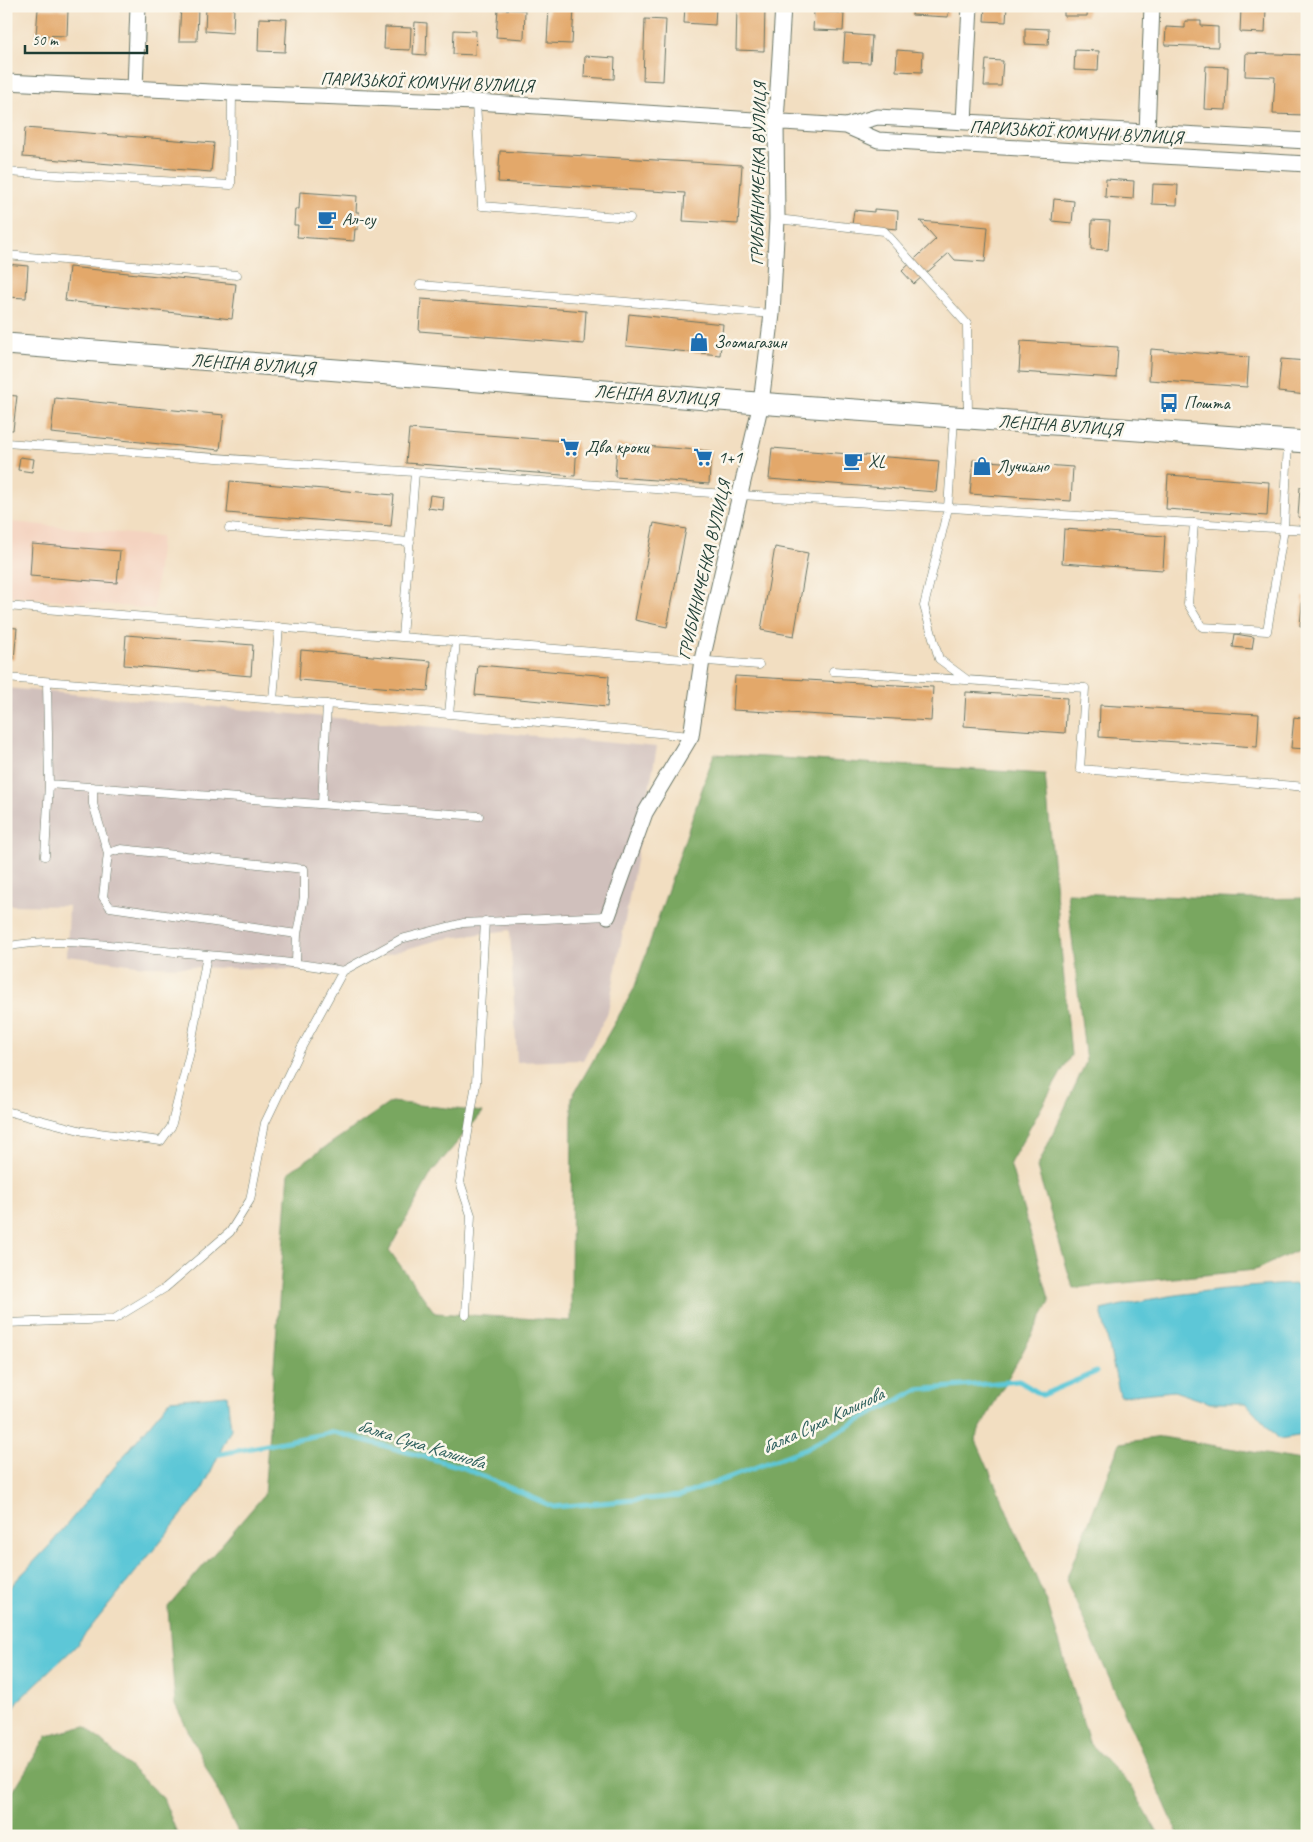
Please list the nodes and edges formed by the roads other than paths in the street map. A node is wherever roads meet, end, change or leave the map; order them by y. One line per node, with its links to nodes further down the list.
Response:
1 (138, 6): 6 (street)
2 (783, 6): 10 (street, ГРИБИНИЧЕНКА ВУЛИЦЯ)
3 (970, 6): 11 (street)
4 (1152, 6): 13 (street)
5 (7, 82): 6 (street, ПАРИЗЬКОЇ КОМУНИ ВУЛИЦЯ); 8 (lane)
6 (135, 89): 7 (street, ПАРИЗЬКОЇ КОМУНИ ВУЛИЦЯ)
7 (232, 93): 9 (street, ПАРИЗЬКОЇ КОМУНИ ВУЛИЦЯ); 16 (lane)
8 (6, 100)
9 (476, 102): 10 (street, ПАРИЗЬКОЇ КОМУНИ ВУЛИЦЯ); 17 (lane)
10 (776, 122): 12 (street, ПАРИЗЬКОЇ КОМУНИ ВУЛИЦЯ); 18 (street, ГРИБИНИЧЕНКА ВУЛИЦЯ)
11 (964, 122): 12 (street, ПАРИЗЬКОЇ КОМУНИ ВУЛИЦЯ); 13 (street, ПАРИЗЬКОЇ КОМУНИ ВУЛИЦЯ)
12 (846, 126): 15 (street, ПАРИЗЬКОЇ КОМУНИ ВУЛИЦЯ)
13 (1147, 132): 14 (street, ПАРИЗЬКОЇ КОМУНИ ВУЛИЦЯ)
14 (1307, 141)
15 (1307, 164)
16 (6, 172)
17 (630, 218)
18 (777, 219): 22 (street, ГРИБИНИЧЕНКА ВУЛИЦЯ); 25 (lane)
19 (6, 254): 20 (lane)
20 (237, 275)
21 (420, 285): 22 (lane)
22 (772, 314): 24 (street, ГРИБИНИЧЕНКА ВУЛИЦЯ)
23 (6, 344): 24 (main road, ЛЕНІНА ВУЛИЦЯ)
24 (761, 403): 25 (main road, ЛЕНІНА ВУЛИЦЯ); 29 (street, ГРИБИНИЧЕНКА ВУЛИЦЯ)
25 (961, 418): 26 (main road, ЛЕНІНА ВУЛИЦЯ); 30 (lane)
26 (1297, 441): 33 (lane)
27 (6, 443): 28 (lane)
28 (415, 472): 29 (lane); 35 (lane)
29 (740, 495): 30 (lane); 40 (street, ГРИБИНИЧЕНКА ВУЛИЦЯ)
30 (948, 508): 31 (lane); 44 (lane)
31 (1194, 523): 33 (lane); 33 (lane)
32 (229, 528): 35 (lane)
33 (1284, 529): 34 (lane)
34 (1307, 530)
35 (410, 542): 38 (lane)
36 (6, 606): 37 (lane)
37 (279, 627): 38 (lane); 46 (lane)
38 (402, 637): 39 (lane)
39 (456, 641): 40 (lane); 48 (lane)
40 (702, 660): 41 (lane); 49 (street, ГРИБИНИЧЕНКА ВУЛИЦЯ)
41 (759, 665)
42 (834, 671): 44 (lane)
43 (6, 678): 45 (lane)
44 (966, 679): 52 (lane)
45 (47, 682): 46 (lane); 50 (lane)
46 (273, 700): 47 (lane)
47 (327, 704): 48 (lane); 53 (lane)
48 (450, 714): 49 (lane)
49 (691, 736): 57 (street, ГРИБИНИЧЕНКА ВУЛИЦЯ)
50 (49, 784): 51 (lane); 56 (lane)
51 (93, 787): 53 (lane); 55 (lane)
52 (1307, 787)
53 (322, 804): 54 (lane)
54 (479, 816)
55 (108, 853): 59 (lane); 59 (lane)
56 (45, 856)
57 (608, 916): 58 (lane)
58 (485, 921): 63 (lane); 65 (lane)
59 (297, 934): 62 (lane)
60 (6, 947): 61 (lane)
61 (207, 955): 62 (lane); 64 (lane)
62 (296, 962): 63 (lane)
63 (343, 971): 66 (lane)
64 (6, 1111)
65 (466, 1315)
66 (6, 1322)

